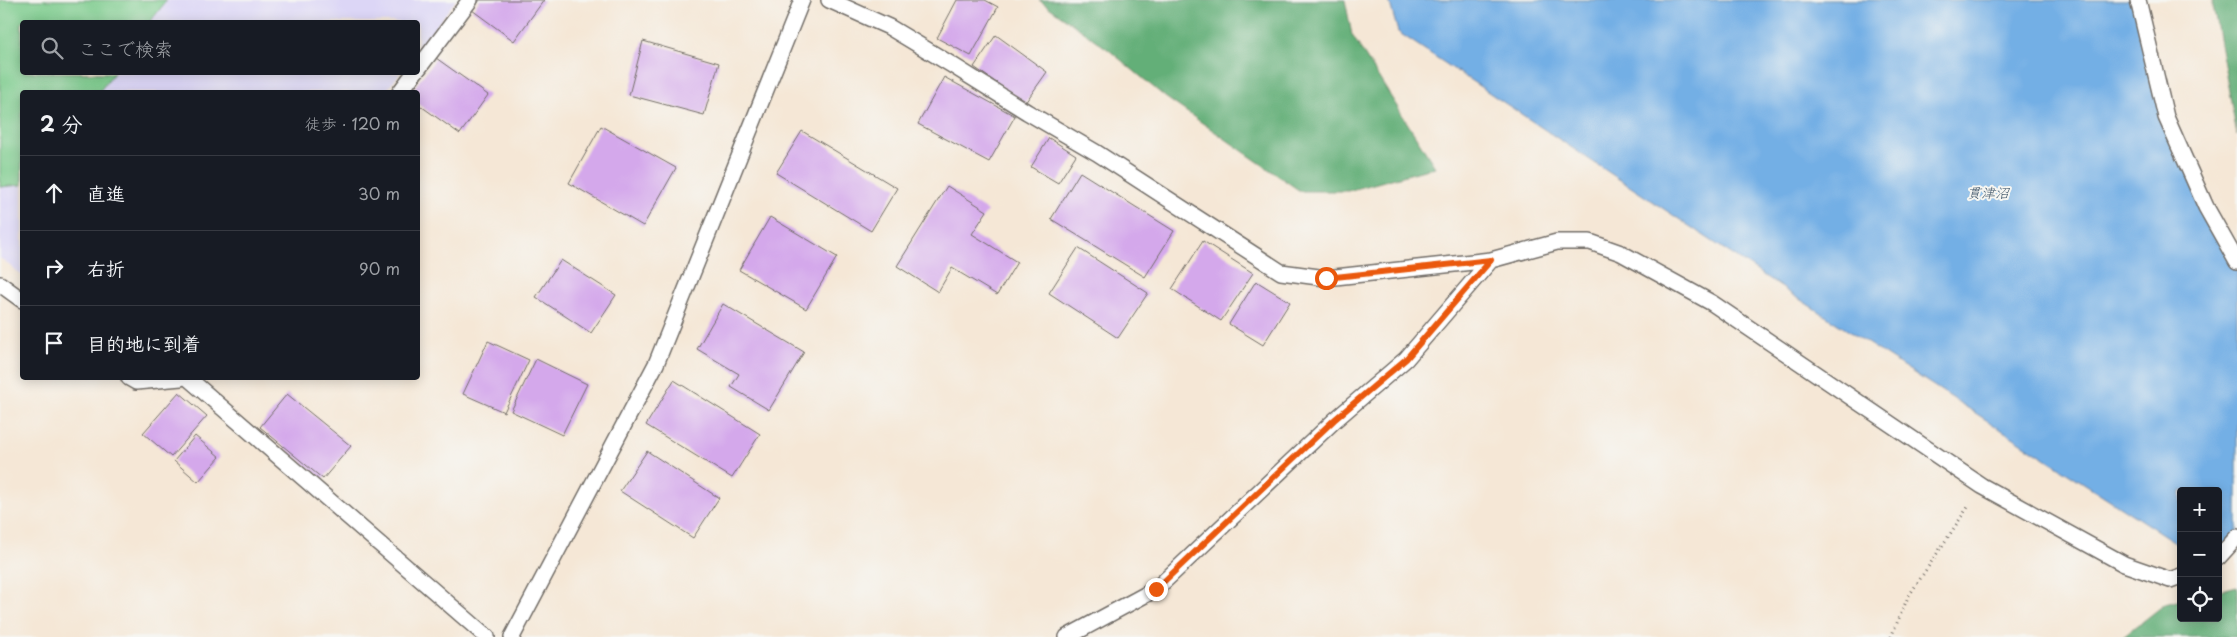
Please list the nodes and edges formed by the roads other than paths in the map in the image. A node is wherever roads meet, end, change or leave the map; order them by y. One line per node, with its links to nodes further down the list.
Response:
1 (470, 0): 5 (lane)
2 (802, 0): 19 (lane)
3 (829, 0): 8 (lane)
4 (2138, 0): 9 (lane)
5 (420, 67)
6 (413, 75): 7 (lane)
7 (402, 90)
8 (1491, 260): 17 (lane); 20 (lane)
9 (2237, 262)
10 (0, 284): 11 (lane)
11 (20, 299)
12 (133, 380): 13 (lane)
13 (158, 380)
14 (190, 380): 18 (lane)
15 (2237, 537): 16 (lane)
16 (2222, 554)
17 (2178, 577)
18 (487, 637)
19 (512, 637)
20 (1066, 637)

